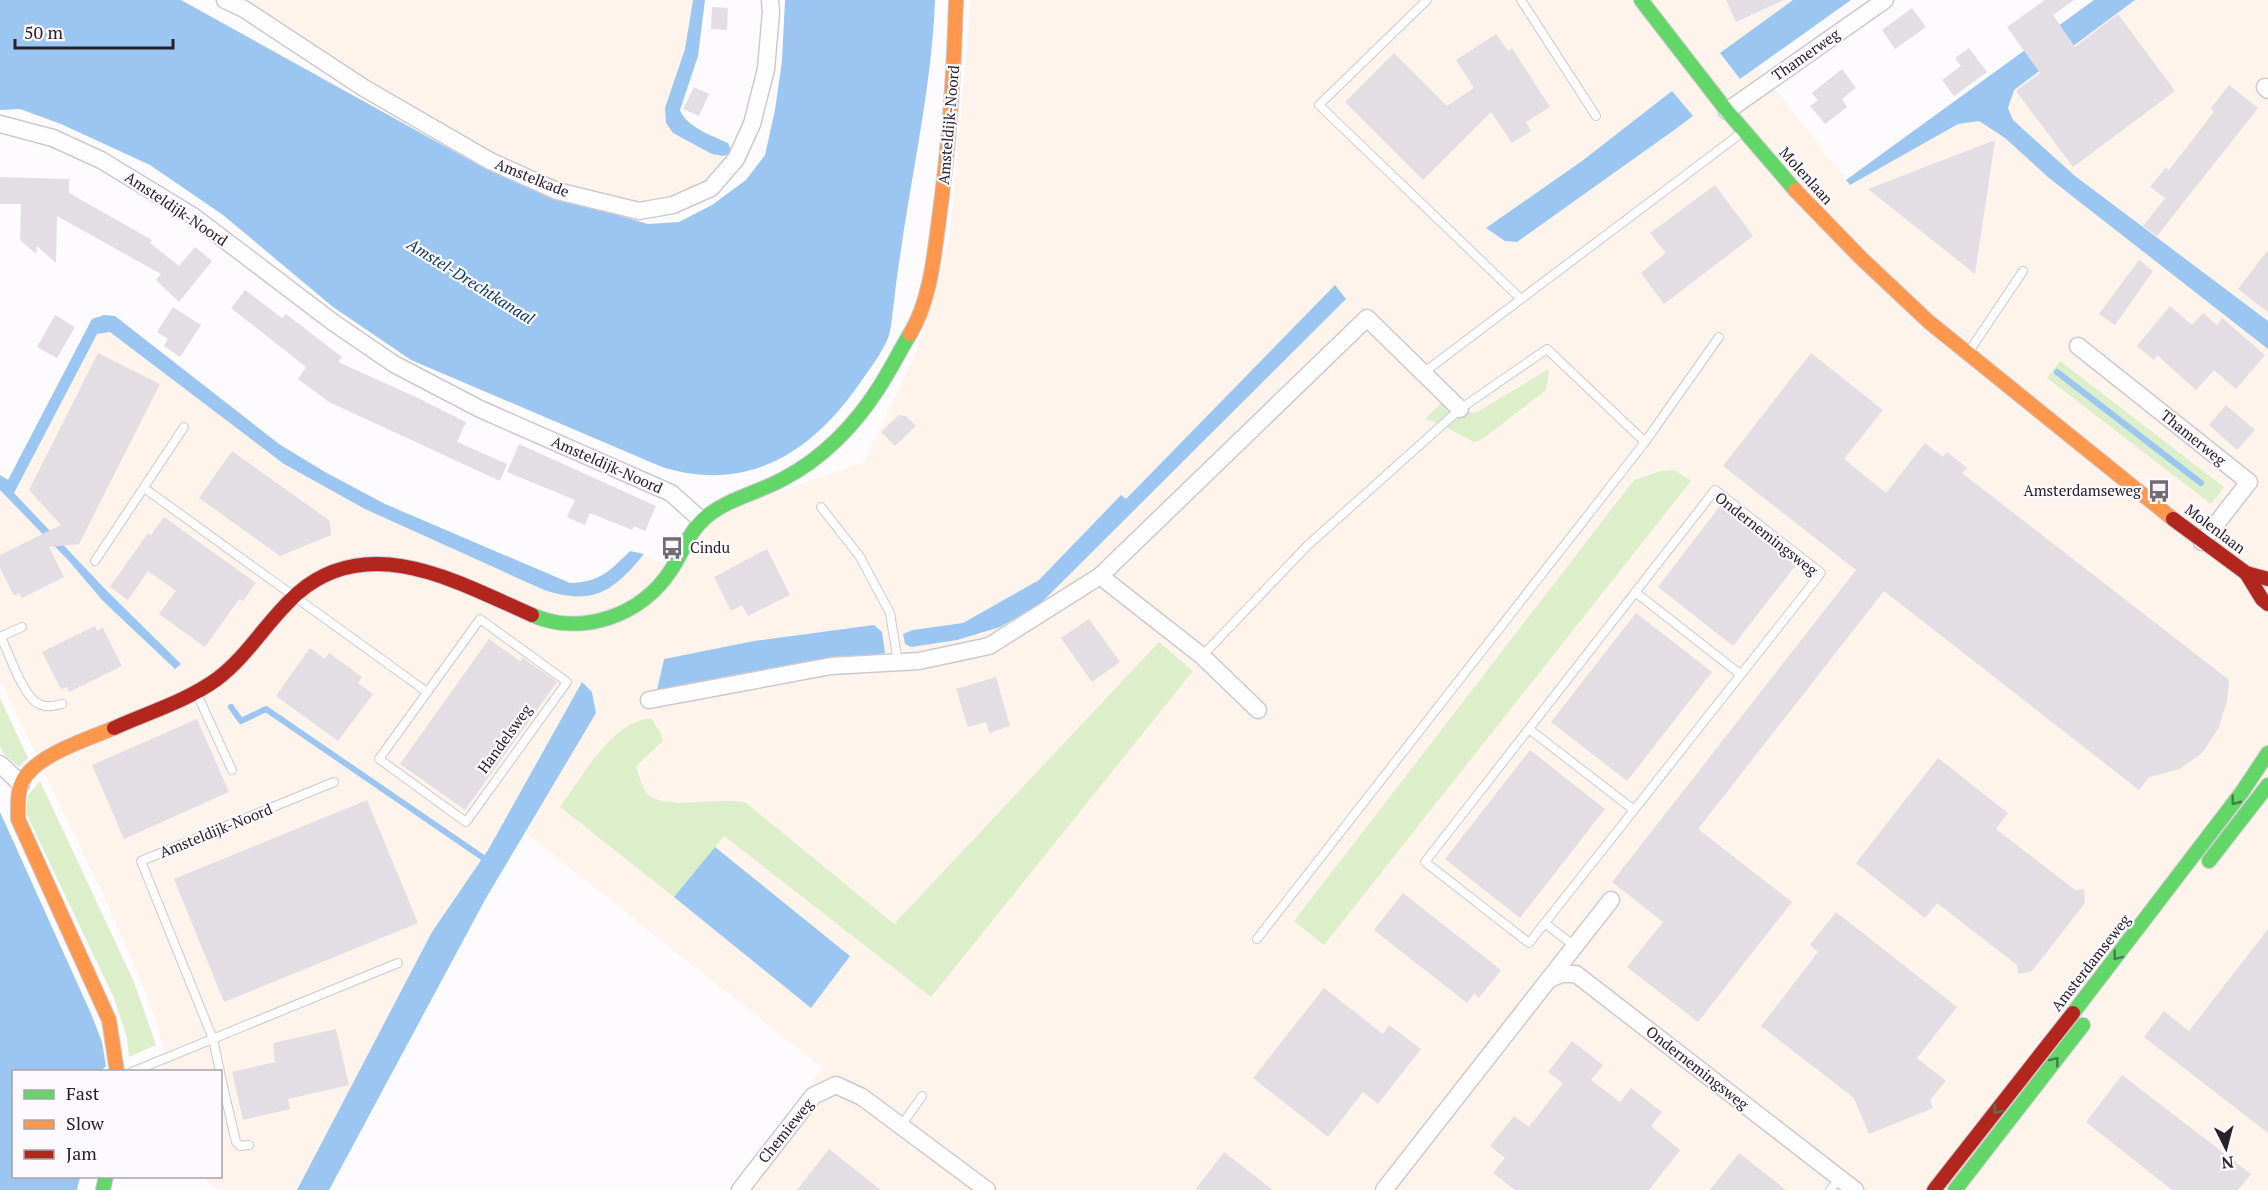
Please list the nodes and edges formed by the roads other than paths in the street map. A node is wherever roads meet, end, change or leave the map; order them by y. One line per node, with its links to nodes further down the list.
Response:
1 (225, 0): 2 (street, Amstelkade)
2 (770, 0)
3 (956, 0): 23 (street, Amsteldijk-Noord)
4 (1427, 0): 13 (lane)
5 (1521, 0): 9 (lane)
6 (1641, 0): 8 (street, Molenlaan)
7 (1885, 0): 8 (street, Thamerweg)
8 (1727, 111): 11 (street, Molenlaan)
9 (1596, 116)
10 (0, 124): 23 (street, Amsteldijk-Noord)
11 (1745, 131): 13 (lane); 16 (street, Molenlaan)
12 (2023, 271): 16 (lane)
13 (1521, 300): 17 (lane)
14 (1719, 338): 20 (lane)
15 (2078, 346): 24 (street, Thamerweg)
16 (1967, 353): 24 (street, Molenlaan)
17 (1423, 373): 18 (street); 27 (street)
18 (1460, 409): 20 (lane); 34 (lane)
19 (184, 427): 21 (lane)
20 (1645, 442): 53 (lane)
21 (144, 488): 25 (lane); 30 (lane)
22 (821, 507): 35 (lane)
23 (701, 520): 30 (street)
24 (2202, 542): 26 (street, Molenlaan)
25 (95, 561)
26 (2246, 573): 28 (street, Molenlaan); 31 (street, Molenlaan)
27 (1100, 576): 34 (street); 35 (street)
28 (2268, 579)
29 (1635, 592): 36 (lane); 36 (lane, Ondernemingsweg); 42 (lane, Ondernemingsweg)
30 (294, 596): 37 (street); 38 (lane)
31 (2268, 604)
32 (22, 627): 33 (lane)
33 (1, 637): 40 (lane)
34 (1202, 656): 41 (street)
35 (898, 662): 39 (street)
36 (1740, 674): 49 (lane, Ondernemingsweg)
37 (195, 690): 45 (lane); 47 (street)
38 (427, 692): 38 (lane, Handelsweg)
39 (649, 700)
40 (62, 704)
41 (1258, 710)
42 (1529, 729): 49 (lane); 52 (lane, Ondernemingsweg)
43 (2268, 753): 71 (street, Amsterdamseweg, one-way to 71)
44 (0, 764): 47 (street)
45 (232, 770)
46 (334, 782): 58 (lane, Amsteldijk-Noord)
47 (21, 784): 59 (street)
48 (2268, 785): 50 (street)
49 (1634, 810): 52 (lane, Ondernemingsweg)
50 (2204, 869)
51 (1611, 900): 54 (street)
52 (1545, 923): 54 (lane)
53 (1257, 939)
54 (1574, 946): 56 (street)
55 (398, 963): 58 (lane)
56 (1549, 979): 66 (street, Ondernemingsweg); 69 (street)
57 (2089, 1017): 72 (street, one-way to 57)
58 (213, 1039): 60 (lane); 61 (lane, Amsteldijk-Noord)
59 (117, 1070)
60 (135, 1070)
61 (220, 1070)
62 (222, 1081): 65 (lane, Amsteldijk-Noord)
63 (922, 1096): 64 (lane)
64 (901, 1126): 67 (street, Chemieweg); 68 (street, Chemieweg)
65 (249, 1145)
66 (1835, 1184): 70 (street, Ondernemingsweg)
67 (740, 1190)
68 (987, 1190)
69 (1384, 1190)
70 (1855, 1190)
71 (1934, 1190)
72 (1955, 1190)

